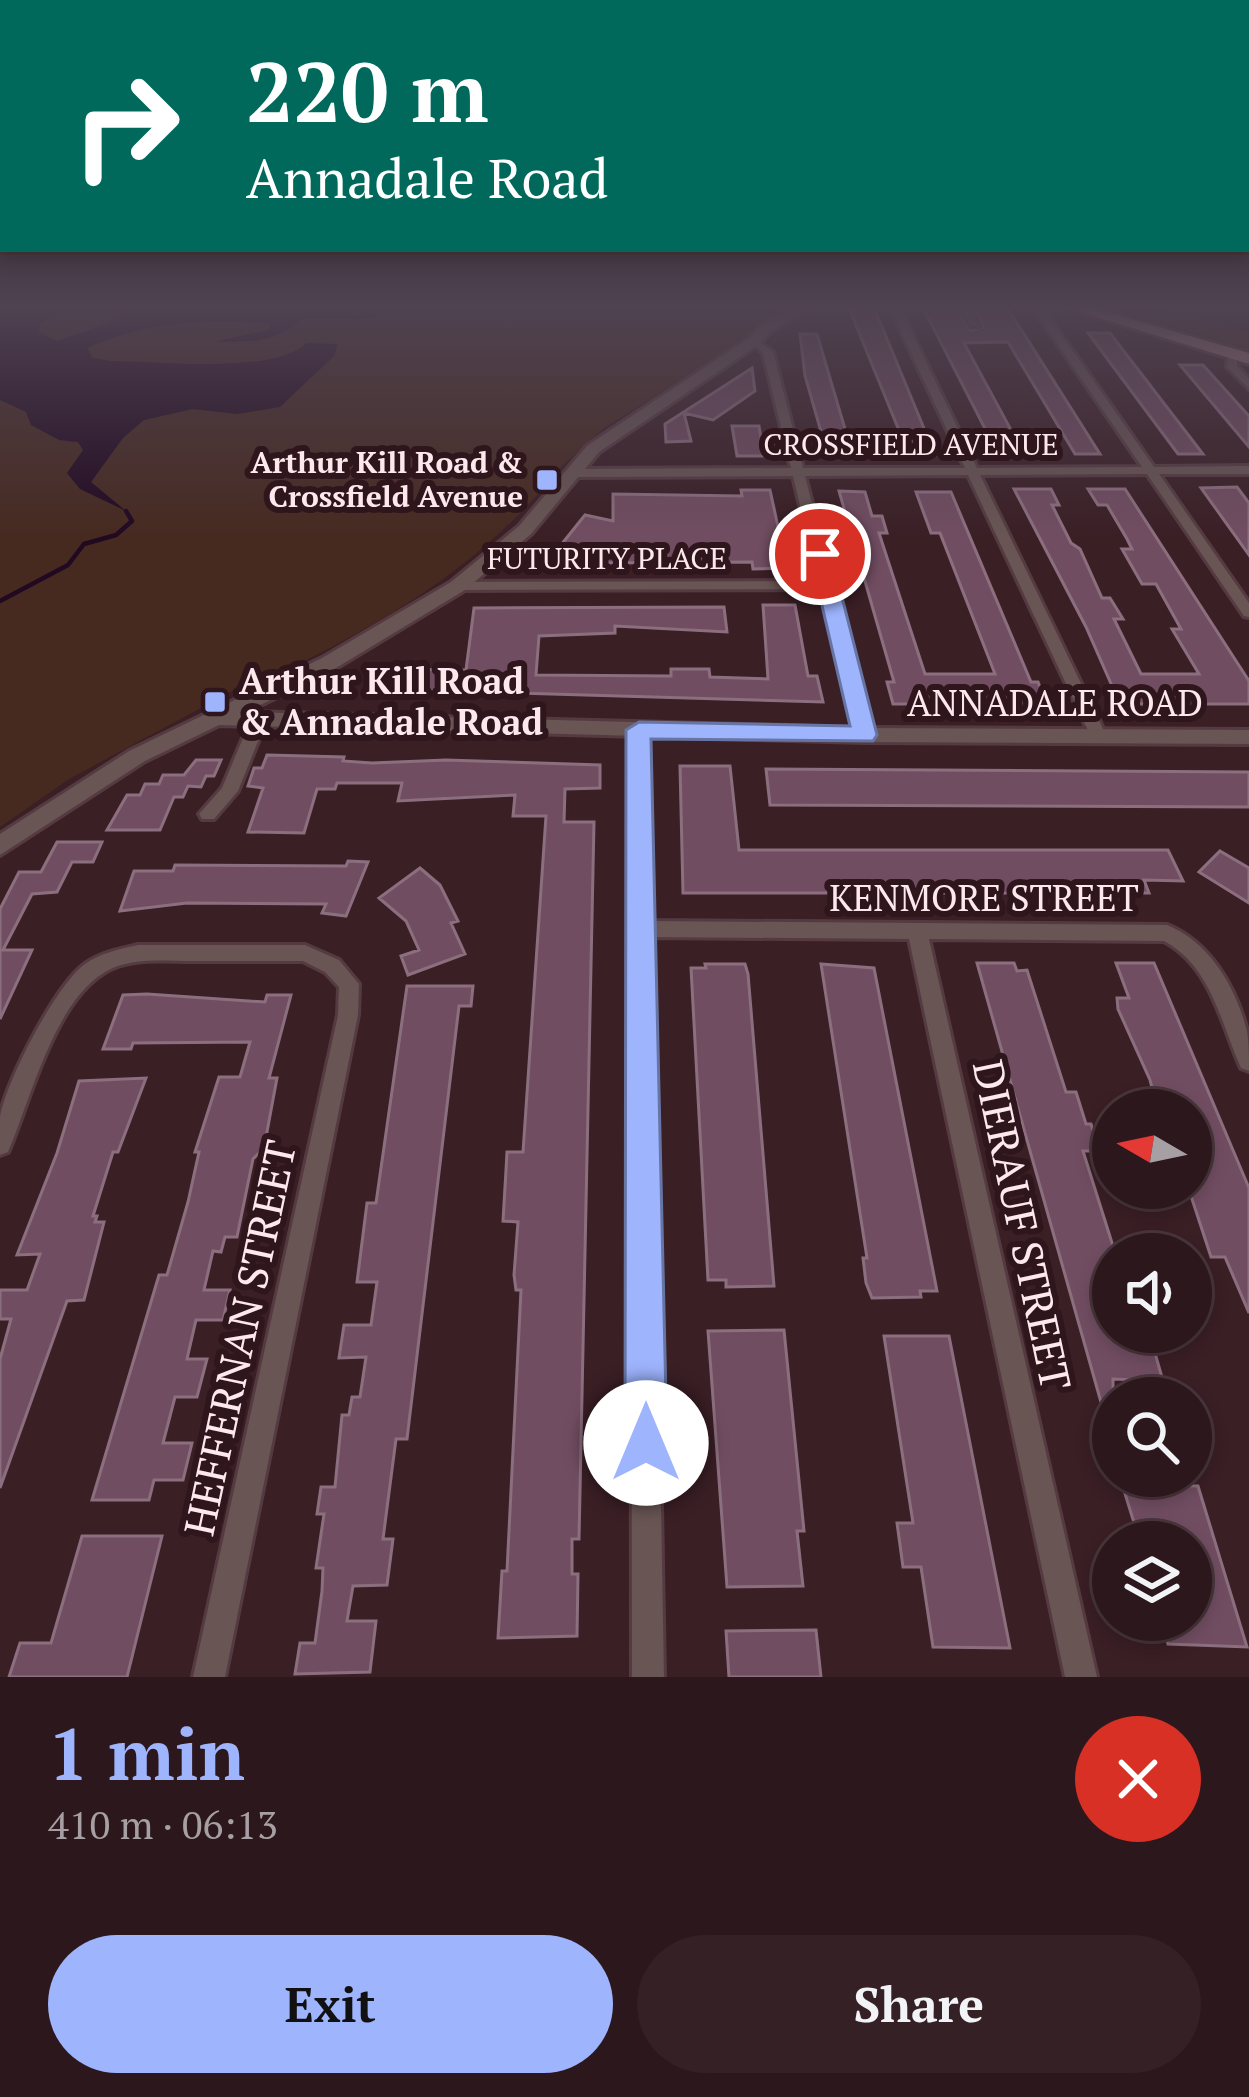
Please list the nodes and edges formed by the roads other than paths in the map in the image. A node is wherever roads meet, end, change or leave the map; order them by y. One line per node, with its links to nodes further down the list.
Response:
1 (690, 382): 7 (street)
2 (776, 382): 8 (street)
3 (930, 382): 9 (street)
4 (1089, 382): 5 (street)
5 (1150, 470): 6 (street, CROSSFIELD AVENUE); 9 (street, CROSSFIELD AVENUE); 12 (street)
6 (1249, 470)
7 (573, 472): 8 (street, CROSSFIELD AVENUE); 11 (street)
8 (801, 472): 9 (street, CROSSFIELD AVENUE); 10 (street)
9 (973, 472): 17 (street)
10 (829, 585): 11 (street, FUTURITY PLACE); 16 (street)
11 (458, 586): 13 (street)
12 (1249, 613)
13 (213, 718): 14 (street, ANNADALE ROAD); 20 (street)
14 (260, 719): 15 (street, ANNADALE ROAD); 19 (street)
15 (639, 730): 16 (street, ANNADALE ROAD); 21 (street)
16 (864, 735): 17 (street, ANNADALE ROAD)
17 (1099, 737): 18 (street, ANNADALE ROAD)
18 (1249, 737)
19 (208, 814)
20 (0, 846)
21 (642, 929): 22 (street, KENMORE STREET); 26 (street)
22 (917, 930): 23 (street, KENMORE STREET); 27 (street, DIERAUF STREET)
23 (1249, 1061)
24 (0, 1144): 25 (street, HEFFERNAN STREET)
25 (208, 1677)
26 (648, 1677)
27 (1081, 1677)

